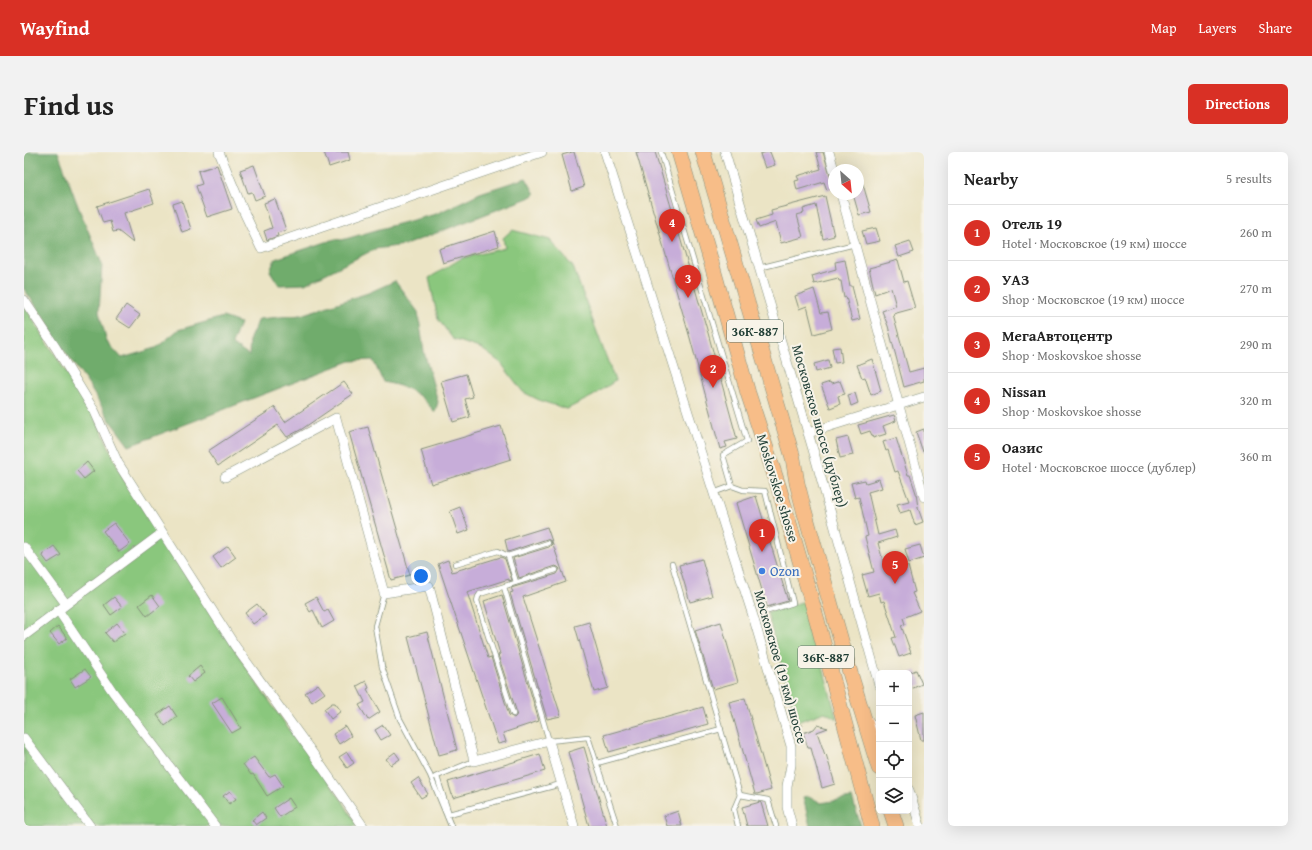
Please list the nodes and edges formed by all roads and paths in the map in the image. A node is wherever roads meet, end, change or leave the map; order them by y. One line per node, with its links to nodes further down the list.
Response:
1 (219, 152): 2 (street)
2 (542, 152)
3 (606, 152): 21 (street, Московское (19 км) шоссе)
4 (661, 152): 19 (lane)
5 (679, 152): 20 (main road, Moskovskoe shosse / 36К-887)
6 (703, 152): 18 (main road, Moskovskoe shosse / 36К-887)
7 (725, 152): 12 (street, Московское шоссе (дублер))
8 (829, 152): 9 (street)
9 (832, 164)
10 (843, 200): 11 (street)
11 (855, 244): 12 (lane); 15 (street)
12 (759, 268): 16 (street, Московское шоссе (дублер))
13 (24, 300): 25 (street)
14 (924, 397): 15 (street)
15 (898, 405): 16 (street); 22 (street)
16 (808, 433): 39 (street, Московское шоссе (дублер))
17 (225, 477): 34 (street)
18 (797, 483): 20 (main road); 23 (main road, Moskovskoe shosse / 36К-887)
19 (732, 486): 21 (lane); 37 (lane)
20 (778, 488): 24 (main road, Moskovskoe shosse / 36К-887)
21 (713, 493): 64 (street, Московское (19 км) шоссе)
22 (924, 497)
23 (804, 510): 24 (main road); 41 (main road, Moskovskoe shosse / 36К-887)
24 (787, 517): 65 (main road, Moskovskoe shosse / 36К-887)
25 (162, 533): 35 (street); 58 (street)
26 (548, 542): 28 (lane)
27 (24, 547): 35 (street)
28 (508, 556): 29 (lane); 32 (lane)
29 (455, 564)
30 (672, 564): 42 (lane)
31 (556, 570): 32 (lane)
32 (516, 582): 33 (lane)
33 (504, 587): 40 (lane); 45 (lane)
34 (384, 593): 47 (street); 49 (lane)
35 (66, 604): 36 (street)
36 (58, 610): 38 (street); 57 (street)
37 (765, 612)
38 (24, 636)
39 (876, 674)
40 (513, 714)
41 (863, 714): 43 (street); 46 (main road, Moskovskoe shosse / 36К-887)
42 (721, 729): 48 (lane); 52 (lane)
43 (876, 731)
44 (24, 738): 56 (street)
45 (549, 741): 47 (street); 48 (lane); 51 (street)
46 (876, 758)
47 (474, 761): 50 (lane)
48 (597, 763): 61 (lane)
49 (430, 776): 50 (lane); 55 (lane)
50 (437, 777): 55 (lane)
51 (561, 784): 55 (lane); 60 (street)
52 (740, 795): 62 (lane); 63 (lane)
53 (912, 800): 67 (street)
54 (893, 814): 66 (main road)
55 (447, 815): 59 (lane)
56 (90, 826)
57 (215, 826)
58 (363, 826)
59 (451, 826)
60 (574, 826)
61 (617, 826)
62 (738, 826)
63 (776, 826)
64 (792, 826)
65 (872, 826)
66 (896, 826)
67 (920, 826)

